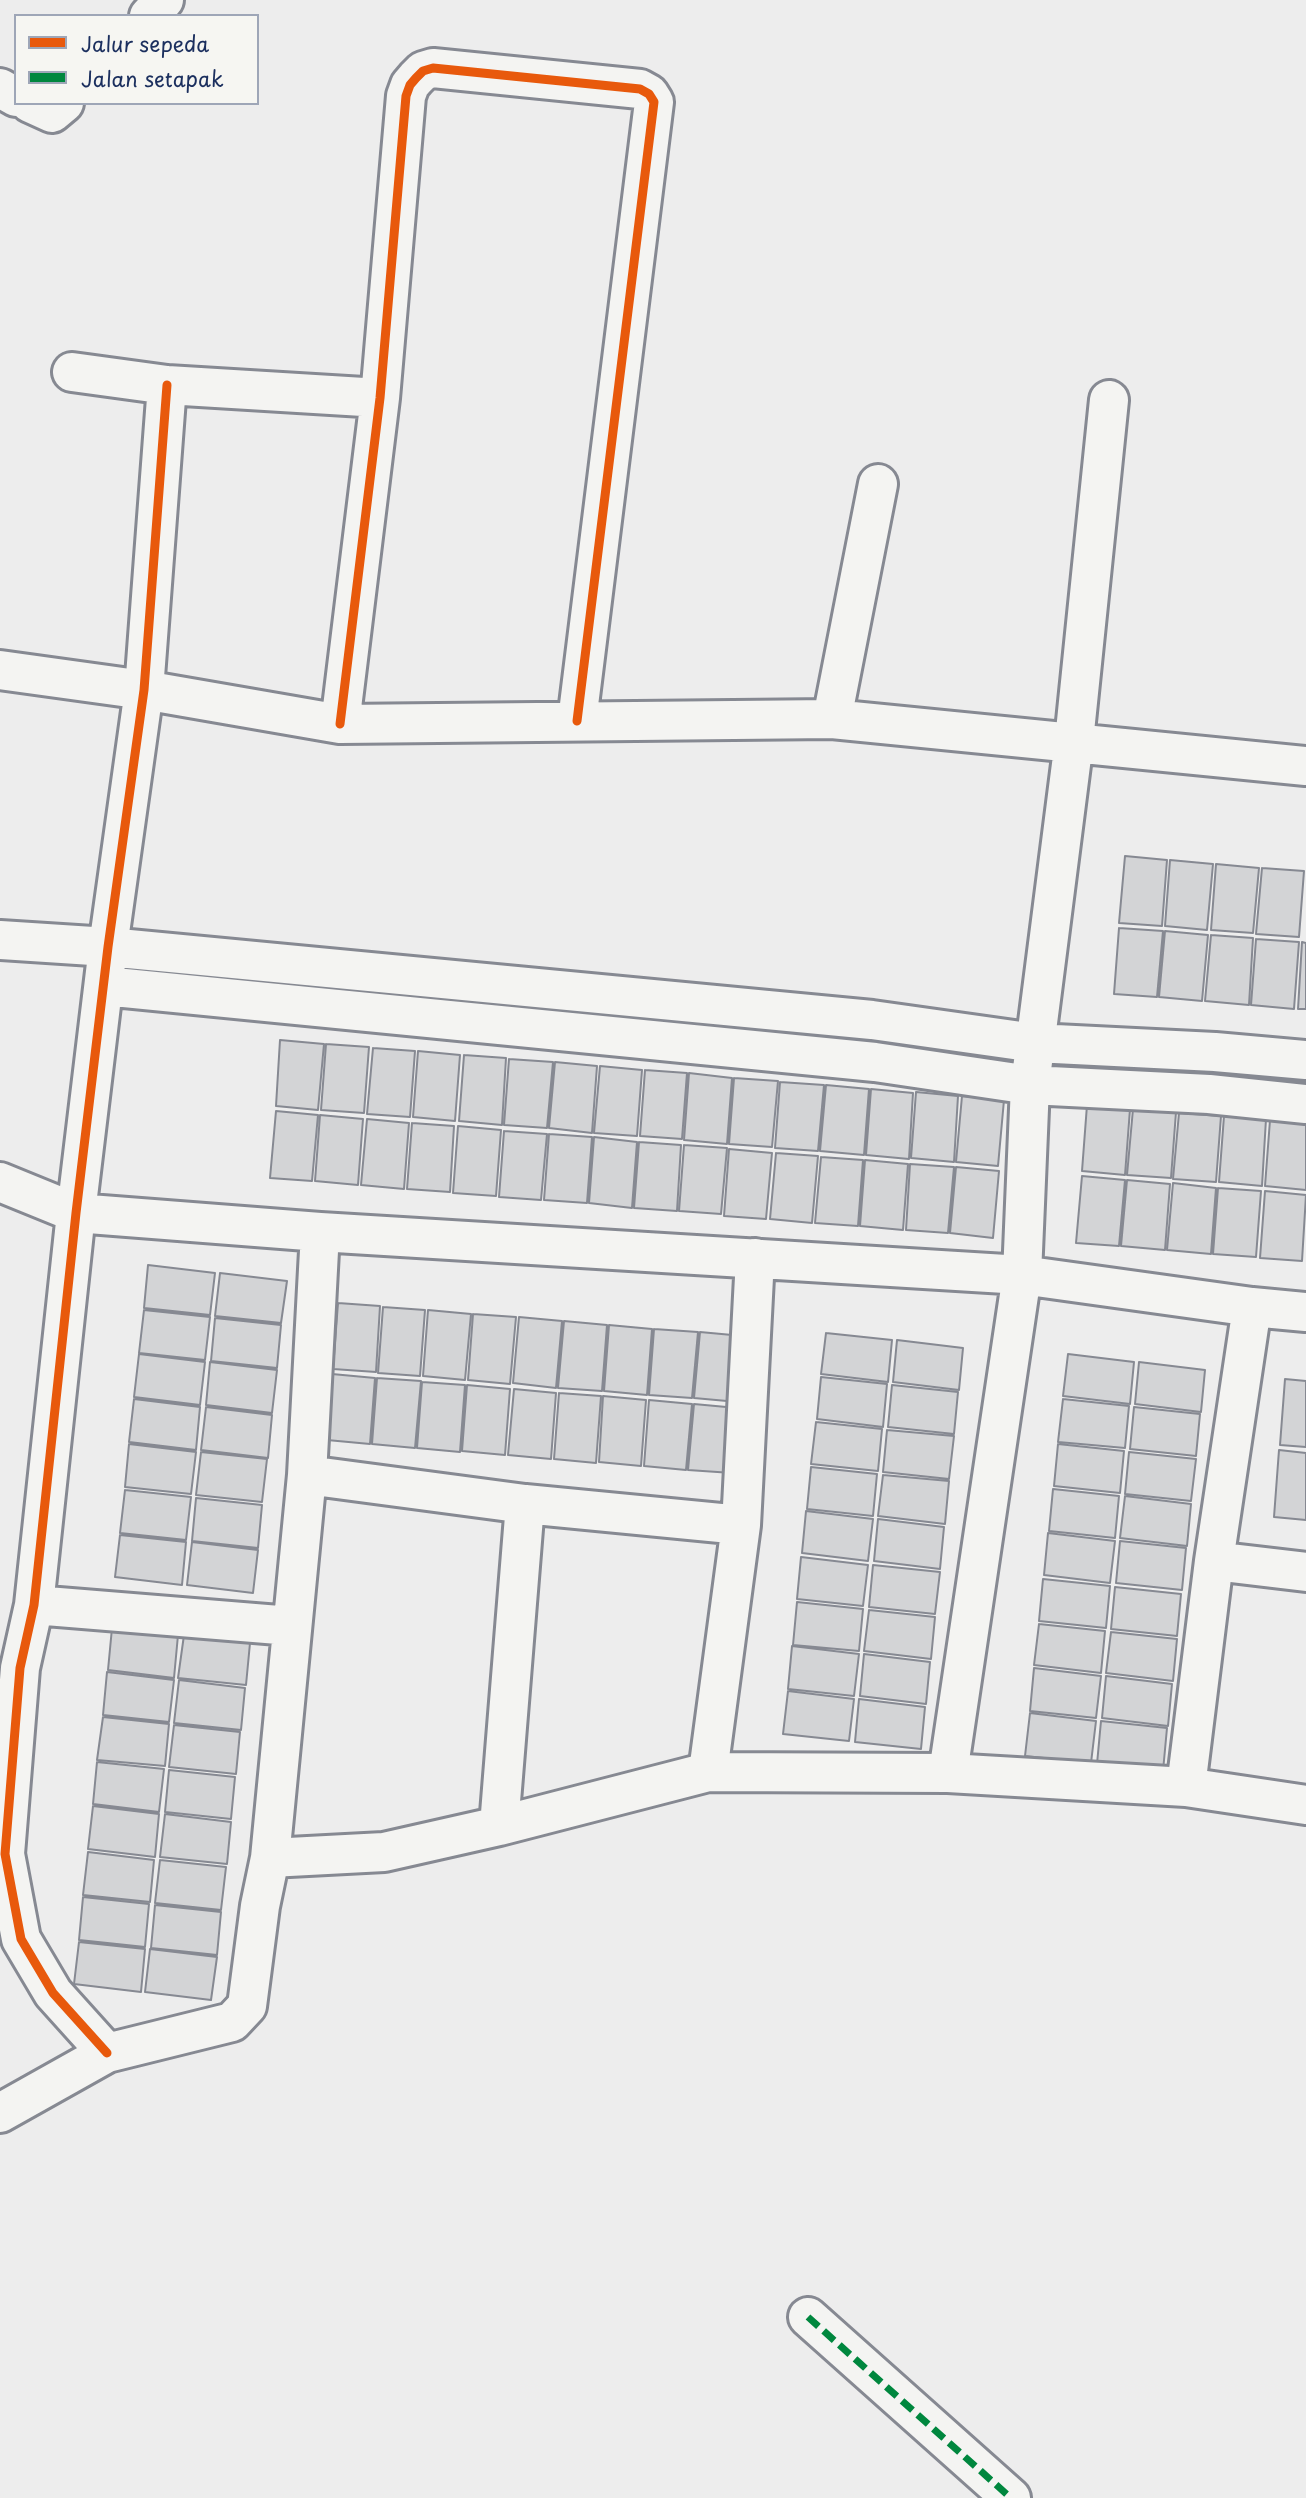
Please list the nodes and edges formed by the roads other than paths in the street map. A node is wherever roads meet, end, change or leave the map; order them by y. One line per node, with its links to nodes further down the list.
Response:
1 (164, 0): 2 (street)
2 (151, 14)
3 (34, 105): 4 (street)
4 (62, 105)
5 (72, 372): 6 (street)
6 (167, 385): 7 (street); 11 (street)
7 (380, 398): 13 (street); 14 (street)
8 (1109, 400): 15 (street)
9 (878, 484): 12 (street)
10 (0, 670): 11 (street)
11 (144, 690): 14 (street); 18 (street)
12 (832, 719): 13 (street); 15 (street)
13 (577, 721): 14 (street)
14 (340, 724)
15 (1074, 741): 16 (street); 21 (street)
16 (1306, 765)
17 (0, 940): 18 (street)
18 (108, 947): 19 (street); 20 (street)
19 (104, 986): 24 (street); 29 (street)
20 (872, 1020): 21 (street); 24 (street)
21 (1035, 1043): 22 (street); 25 (street)
22 (1215, 1052): 23 (street); 26 (street)
23 (1306, 1060)
24 (875, 1062): 25 (street)
25 (1030, 1085): 26 (street); 32 (street)
26 (1209, 1094): 27 (street)
27 (1306, 1104)
28 (0, 1182): 29 (street)
29 (76, 1213): 30 (street); 40 (street)
30 (320, 1233): 31 (street); 35 (street)
31 (755, 1258): 32 (street); 37 (street)
32 (1022, 1275): 33 (street); 44 (street)
33 (1252, 1307): 34 (street); 38 (street)
34 (1306, 1312)
35 (307, 1475): 36 (street); 41 (street)
36 (526, 1504): 37 (street); 47 (street)
37 (741, 1525): 43 (street)
38 (1214, 1561): 39 (street); 45 (street)
39 (1306, 1572)
40 (34, 1605): 41 (street); 42 (street)
41 (291, 1626): 48 (street)
42 (10, 1666): 49 (street)
43 (708, 1772): 44 (street); 47 (street)
44 (948, 1773): 45 (street)
45 (1186, 1787): 46 (street)
46 (1306, 1805)
47 (499, 1826): 48 (street)
48 (270, 1858): 49 (street)
49 (107, 2053): 50 (street)
50 (0, 2113)
51 (808, 2317): 52 (street)
52 (1011, 2498)

